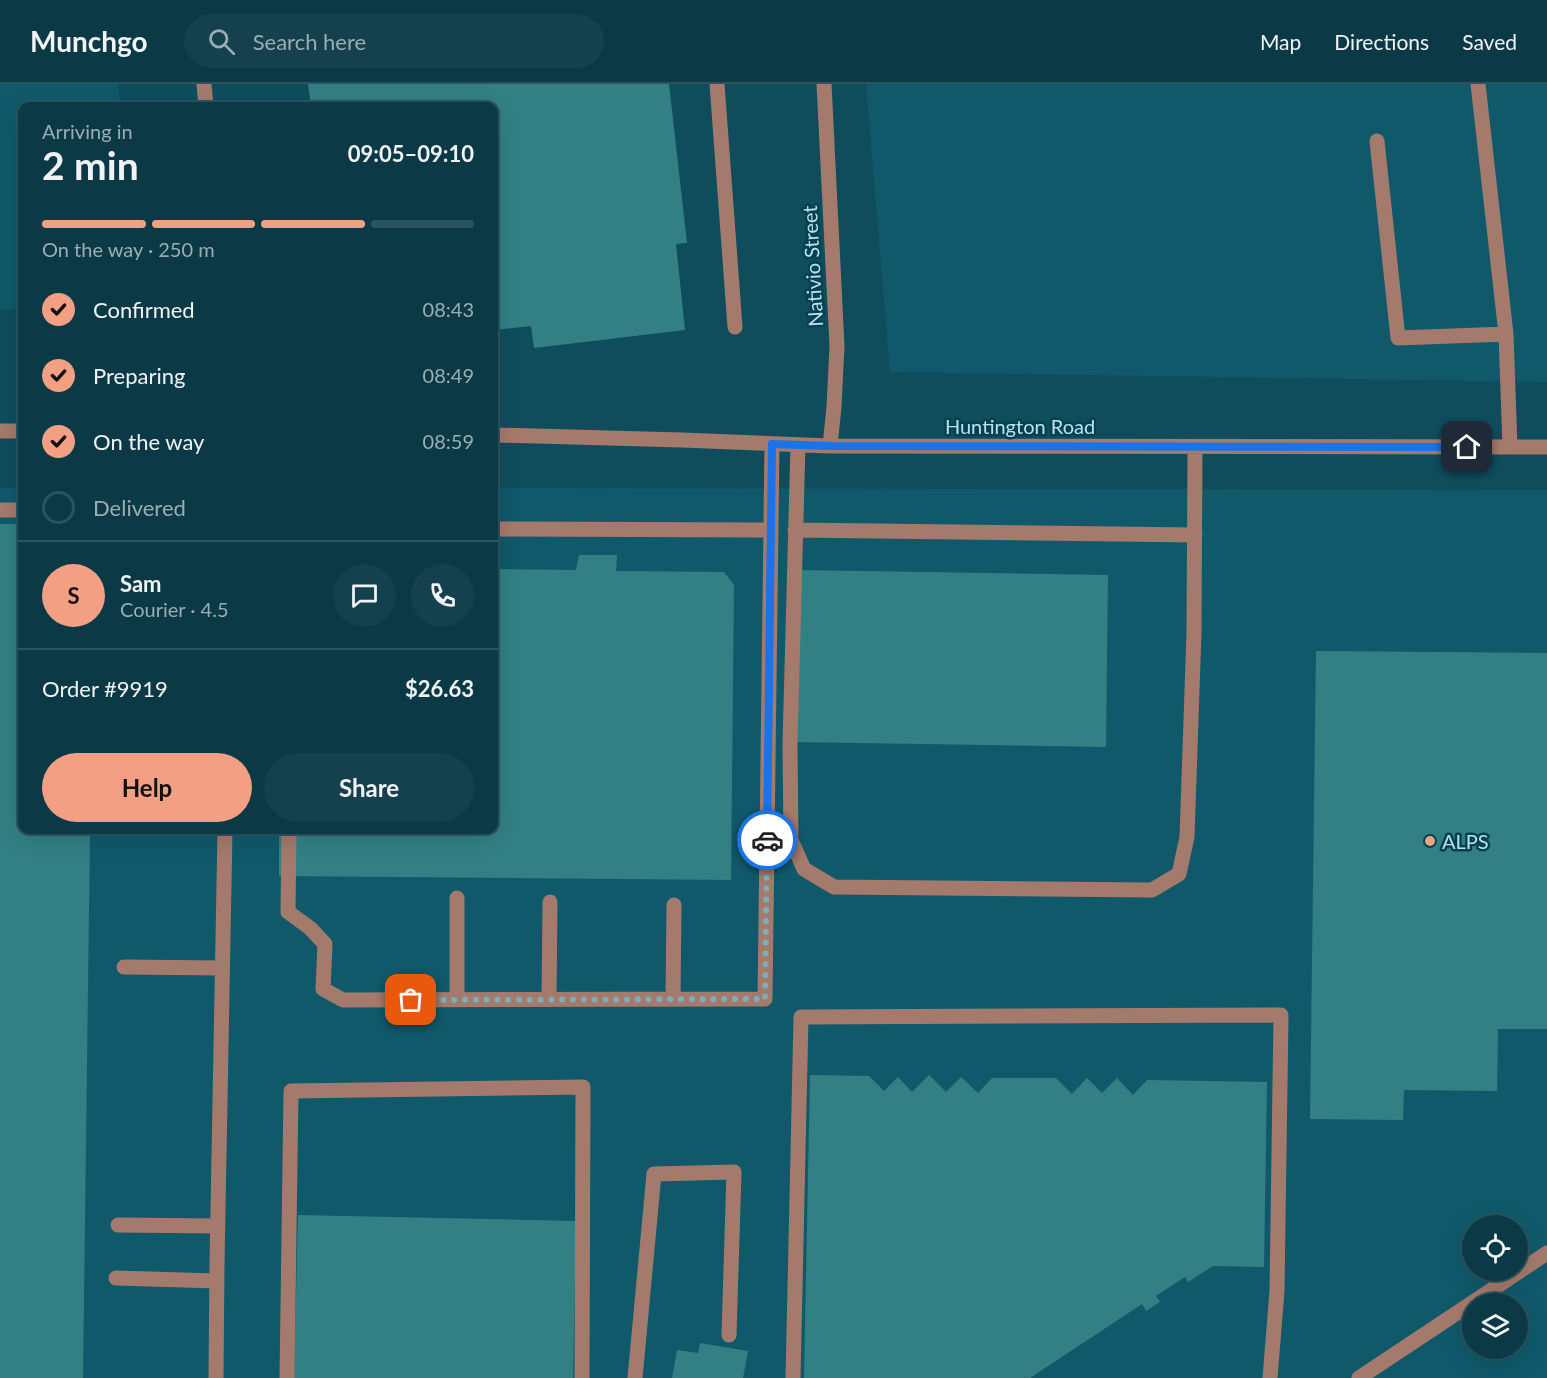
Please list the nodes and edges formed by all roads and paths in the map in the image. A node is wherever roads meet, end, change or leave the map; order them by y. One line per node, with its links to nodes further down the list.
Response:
1 (204, 84): 5 (street)
2 (717, 84): 7 (street)
3 (824, 84): 14 (street, Nativio Street)
4 (1478, 84): 8 (street)
5 (206, 102)
6 (1377, 141): 8 (street)
7 (735, 327)
8 (1506, 334): 16 (street)
9 (0, 431): 10 (street)
10 (18, 431)
11 (498, 435): 12 (street, Huntington Road)
12 (772, 444): 13 (street, Huntington Road); 21 (street)
13 (798, 445): 14 (street, Huntington Road); 22 (street)
14 (830, 446): 15 (street, Huntington Road)
15 (1195, 447): 16 (street, Huntington Road); 23 (street)
16 (1510, 447): 17 (street, Huntington Road)
17 (1547, 447)
18 (0, 510): 19 (street)
19 (18, 510)
20 (498, 529): 21 (street)
21 (771, 530): 33 (street)
22 (795, 530): 23 (street); 23 (street)
23 (1195, 535)
24 (225, 834): 30 (street)
25 (289, 834): 31 (street)
26 (458, 898): 31 (street)
27 (550, 902): 32 (street)
28 (674, 905): 33 (street)
29 (124, 967): 30 (street)
30 (222, 968): 35 (street)
31 (456, 999): 32 (street)
32 (549, 999): 33 (street)
33 (673, 999)
34 (118, 1225): 35 (street)
35 (218, 1227): 38 (street)
36 (1547, 1253): 46 (street)
37 (116, 1278): 38 (street)
38 (217, 1281): 40 (street)
39 (729, 1335): 43 (street)
40 (216, 1378)
41 (287, 1378): 42 (street)
42 (582, 1378)
43 (635, 1378)
44 (793, 1378): 45 (street)
45 (1270, 1378)
46 (1359, 1378)

